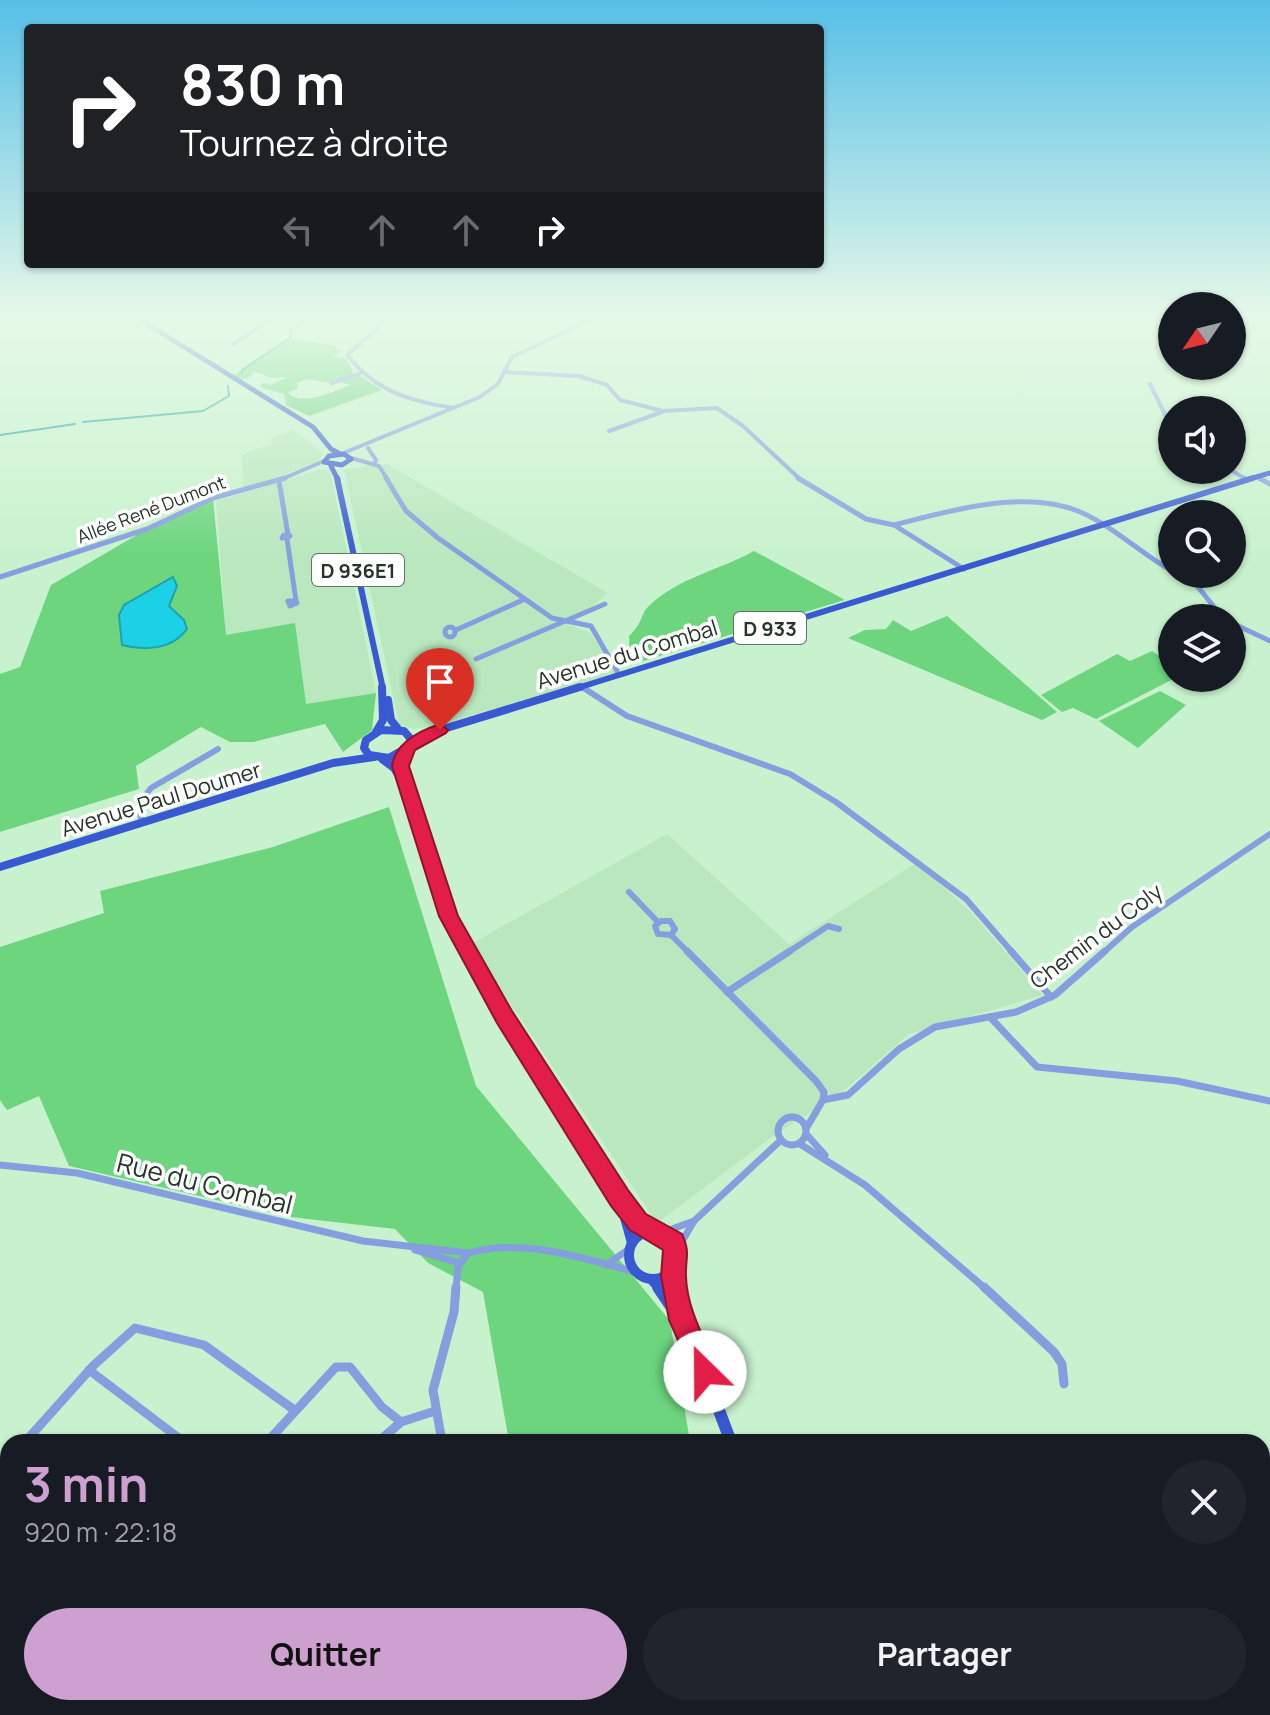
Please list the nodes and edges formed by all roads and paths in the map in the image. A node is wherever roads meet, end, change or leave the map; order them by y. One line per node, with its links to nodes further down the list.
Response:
1 (259, 396): 13 (main road)
2 (263, 396): 11 (main road)
3 (400, 396): 6 (street)
4 (479, 396): 6 (street)
5 (617, 396): 7 (street)
6 (454, 408): 9 (street)
7 (664, 411): 8 (street); 22 (street)
8 (609, 431)
9 (359, 448): 11 (street); 12 (street)
10 (368, 448): 15 (street)
11 (341, 454): 12 (main road); 13 (main road)
12 (351, 457): 14 (street); 16 (main road)
13 (328, 462): 16 (main road); 20 (street, Allée René Dumont); 42 (main road, D 936E1)
14 (363, 462): 15 (street); 16 (street)
15 (374, 464): 29 (street)
16 (345, 465): 24 (main road, D 936e1)
17 (1270, 473): 18 (main road, D 933)
18 (1256, 477): 19 (main road, D 933); 21 (street)
19 (1247, 480): 23 (main road, D 933)
20 (279, 481): 27 (street, Allée René Dumont); 30 (street)
21 (1270, 484)
22 (894, 525): 23 (street); 26 (street)
23 (1100, 526): 25 (street); 26 (main road, Avenue du Combal / D 933)
24 (355, 538): 40 (main road, D 936E1)
25 (1158, 562)
26 (964, 569): 39 (main road, Avenue du Combal / D 933)
27 (0, 577)
28 (1199, 588): 32 (street)
29 (525, 599): 33 (street); 34 (street)
30 (296, 601)
31 (605, 604): 33 (street)
32 (1212, 604)
33 (562, 622): 37 (street); 38 (street)
34 (456, 630)
35 (1246, 630): 36 (street)
36 (1270, 641)
37 (476, 659)
38 (616, 670)
39 (582, 687): 41 (main road, Avenue du Combal / D 933); 57 (street)
40 (402, 730): 41 (main road, D 933); 42 (main road); 45 (main road)
41 (440, 730): 45 (main road, D 933)
42 (376, 732): 43 (main road)
43 (364, 744): 46 (main road); 47 (main road)
44 (218, 749): 49 (street)
45 (407, 749): 46 (main road); 48 (main road)
46 (378, 758): 47 (main road); 48 (main road)
47 (333, 763): 49 (main road, Avenue Paul Doumer)
48 (405, 786): 68 (main road)
49 (141, 823): 51 (main road, Avenue Paul Doumer)
50 (1270, 834): 57 (street, Chemin du Coly)
51 (0, 867)
52 (629, 892): 53 (street)
53 (658, 922): 55 (street); 55 (street)
54 (839, 929): 56 (street)
55 (671, 935): 56 (street)
56 (727, 992): 59 (street)
57 (1051, 997): 58 (street, Chemin du Coly)
58 (990, 1017): 59 (street, Chemin du Coly); 60 (street)
59 (823, 1100): 61 (street)
60 (1270, 1101)
61 (815, 1111): 62 (street); 63 (street)
62 (796, 1118): 63 (street); 64 (street)
63 (807, 1131): 65 (street); 66 (street)
64 (781, 1140): 65 (street); 69 (street)
65 (800, 1144): 66 (street)
66 (827, 1158): 82 (street)
67 (0, 1165): 71 (street, Rue du Combal)
68 (619, 1198): 70 (main road); 72 (main road)
69 (694, 1221): 70 (street); 73 (street)
70 (657, 1232): 72 (main road); 73 (main road)
71 (399, 1246): 74 (street, Rue du Combal); 75 (street, Rue du Combal)
72 (630, 1246): 76 (street); 78 (main road)
73 (677, 1250): 77 (main road)
74 (469, 1253): 75 (street); 76 (street, Rue du Combal)
75 (459, 1263): 84 (street)
76 (606, 1265): 78 (street, Rue du Combal)
77 (673, 1268): 79 (main road); 80 (main road)
78 (636, 1272): 79 (main road)
79 (651, 1279): 80 (main road)
80 (682, 1320): 91 (main road)
81 (89, 1370): 83 (street); 86 (street); 87 (street)
82 (1064, 1384)
83 (293, 1409): 85 (street); 88 (street)
84 (435, 1411): 85 (street); 90 (street)
85 (401, 1422): 89 (street)
86 (36, 1434)
87 (173, 1434)
88 (273, 1434)
89 (387, 1434)
90 (440, 1434)
91 (728, 1434)

